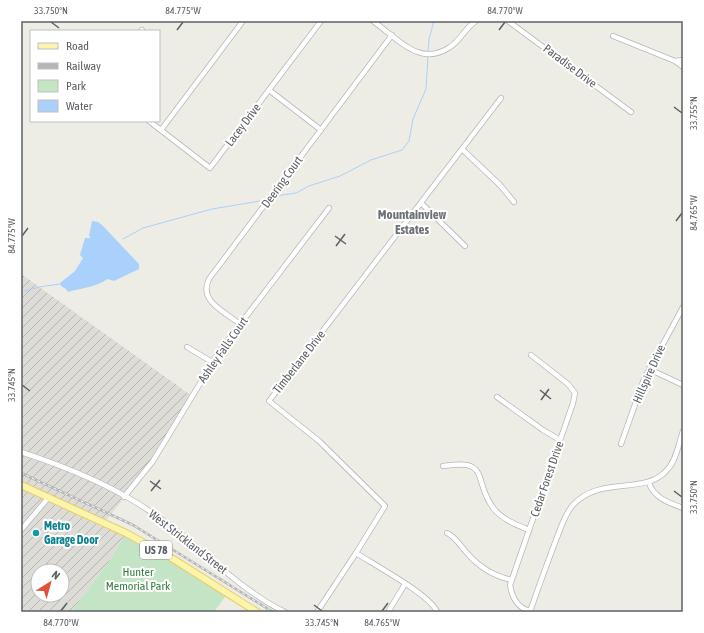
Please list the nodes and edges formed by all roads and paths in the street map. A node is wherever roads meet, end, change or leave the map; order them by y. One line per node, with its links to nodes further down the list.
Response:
1 (243, 21): 15 (street)
2 (321, 21): 11 (street, Lacey Drive)
3 (373, 21): 6 (street)
4 (476, 21): 6 (street)
5 (508, 21): 13 (street, Paradise Drive)
6 (392, 35): 16 (street, Deering Court)
7 (613, 36): 8 (street)
8 (675, 60): 9 (street); 10 (street)
9 (683, 60)
10 (683, 67)
11 (269, 90): 15 (street, Lacey Drive); 16 (street)
12 (501, 98): 17 (street, Timberlane Drive)
13 (631, 112)
14 (150, 122): 15 (street, Lacey Drive)
15 (161, 130)
16 (321, 130): 23 (street, Deering Court)
17 (463, 150): 18 (street); 19 (street, Timberlane Drive)
18 (514, 202)
19 (421, 203): 21 (street); 43 (street, Timberlane Drive)
20 (329, 208): 23 (street, Ashley Falls Court)
21 (465, 246)
22 (683, 307): 27 (street, Hillspire Drive)
23 (240, 324): 26 (street, Ashley Falls Court)
24 (187, 347): 26 (street)
25 (531, 355): 31 (street, Cedar Forest Drive)
26 (212, 362): 38 (street, Ashley Falls Court)
27 (649, 368): 28 (street); 32 (street, Hillspire Drive)
28 (683, 385)
29 (497, 397): 31 (street)
30 (683, 431): 35 (street)
31 (560, 440): 41 (street, Cedar Forest Drive)
32 (621, 444)
33 (21, 452): 38 (street, West Strickland Street)
34 (443, 466): 41 (street)
35 (649, 483): 39 (street); 51 (street)
36 (21, 485): 37 (main road, US 78)
37 (49, 497): 40 (street); 46 (main road, US 78)
38 (124, 497): 47 (street, West Strickland Street)
39 (683, 508)
40 (21, 530)
41 (529, 530): 44 (street, Cedar Forest Drive)
42 (447, 533): 44 (street)
43 (356, 553): 45 (street); 48 (street, Timberlane Drive)
44 (512, 580): 51 (street, Cedar Forest Drive)
45 (405, 584): 49 (street); 50 (street)
46 (257, 612)
47 (285, 612)
48 (317, 612)
49 (388, 612)
50 (438, 612)
51 (530, 612)

